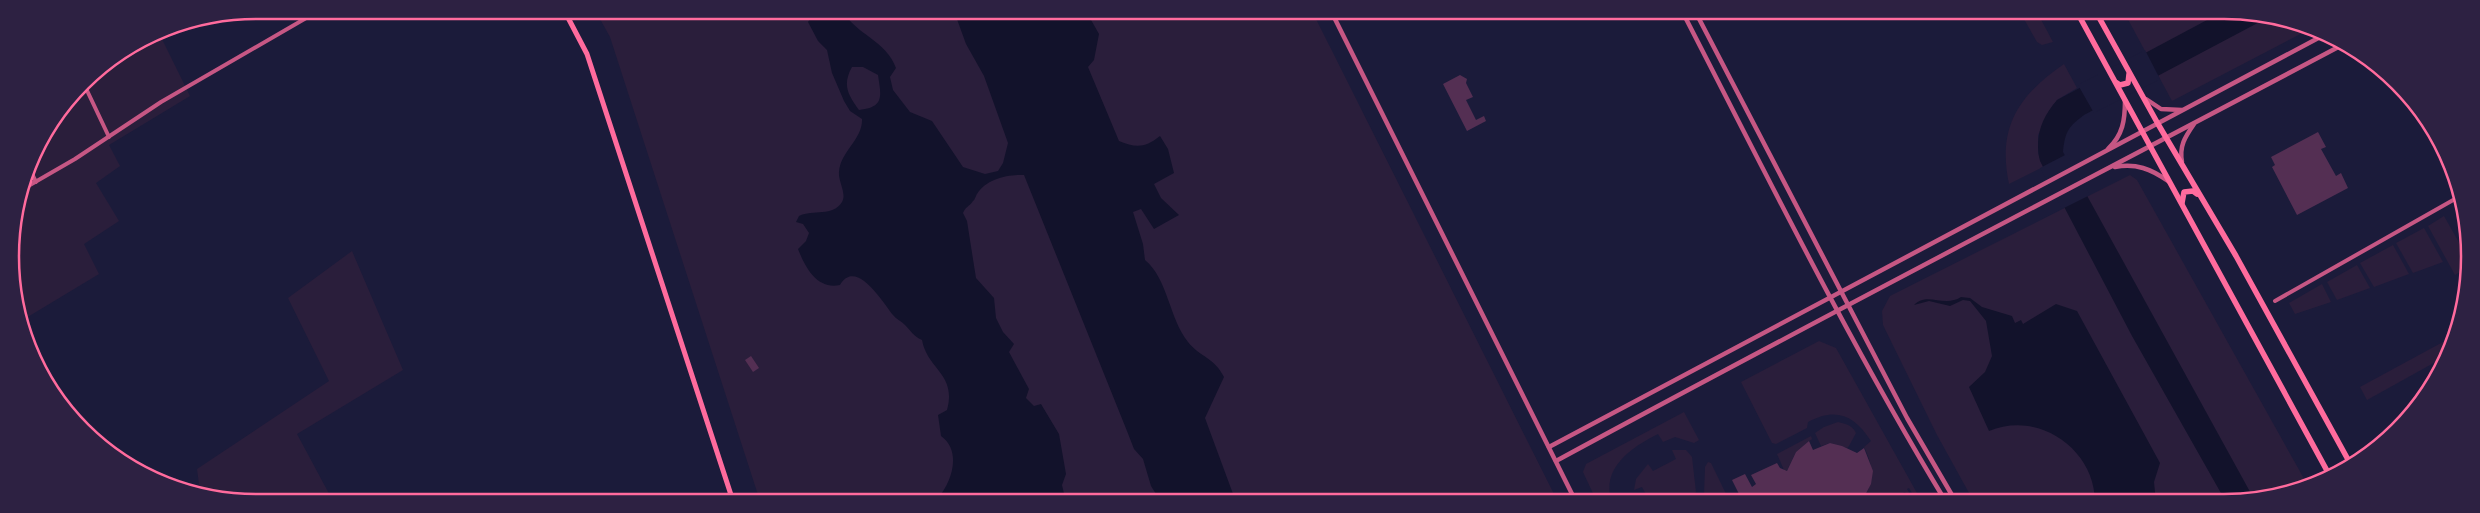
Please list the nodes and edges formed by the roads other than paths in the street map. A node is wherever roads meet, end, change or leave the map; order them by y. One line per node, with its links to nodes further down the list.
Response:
1 (304, 19): 19 (street)
2 (569, 19): 41 (main road)
3 (1335, 19): 37 (street)
4 (1686, 19): 33 (street)
5 (1699, 19): 32 (street)
6 (2081, 19): 11 (main road)
7 (2100, 19): 10 (main road)
8 (2318, 38): 15 (street)
9 (2336, 47): 16 (street)
10 (2130, 73): 11 (main road); 13 (main road)
11 (2115, 82): 14 (main road)
12 (87, 90): 19 (street)
13 (2142, 97): 15 (street); 17 (main road)
14 (2125, 98): 18 (main road); 22 (street)
15 (2186, 109): 17 (street)
16 (2195, 123): 20 (street); 23 (street)
17 (2158, 124): 18 (street); 20 (main road)
18 (2143, 132): 21 (main road); 22 (street)
19 (109, 137): 26 (street)
20 (2166, 138): 21 (street); 23 (main road)
21 (2151, 146): 24 (street); 27 (main road)
22 (2103, 153): 32 (street)
23 (2184, 168): 29 (main road)
24 (2109, 169): 27 (street); 35 (street)
25 (33, 176): 26 (street)
26 (36, 182): 28 (street)
27 (2171, 183): 31 (main road)
28 (30, 185)
29 (2199, 195): 31 (main road); 38 (main road)
30 (2454, 199): 34 (street)
31 (2182, 203): 40 (main road)
32 (1840, 292): 33 (street); 35 (street)
33 (1830, 297): 36 (street); 37 (street)
34 (2275, 301)
35 (1846, 304): 36 (street); 44 (street)
36 (1837, 309): 39 (street); 43 (street)
37 (1549, 447): 39 (street)
38 (2348, 459)
39 (1556, 461): 42 (street)
40 (2327, 471)
41 (732, 494)
42 (1572, 494)
43 (1941, 494)
44 (1951, 494)

